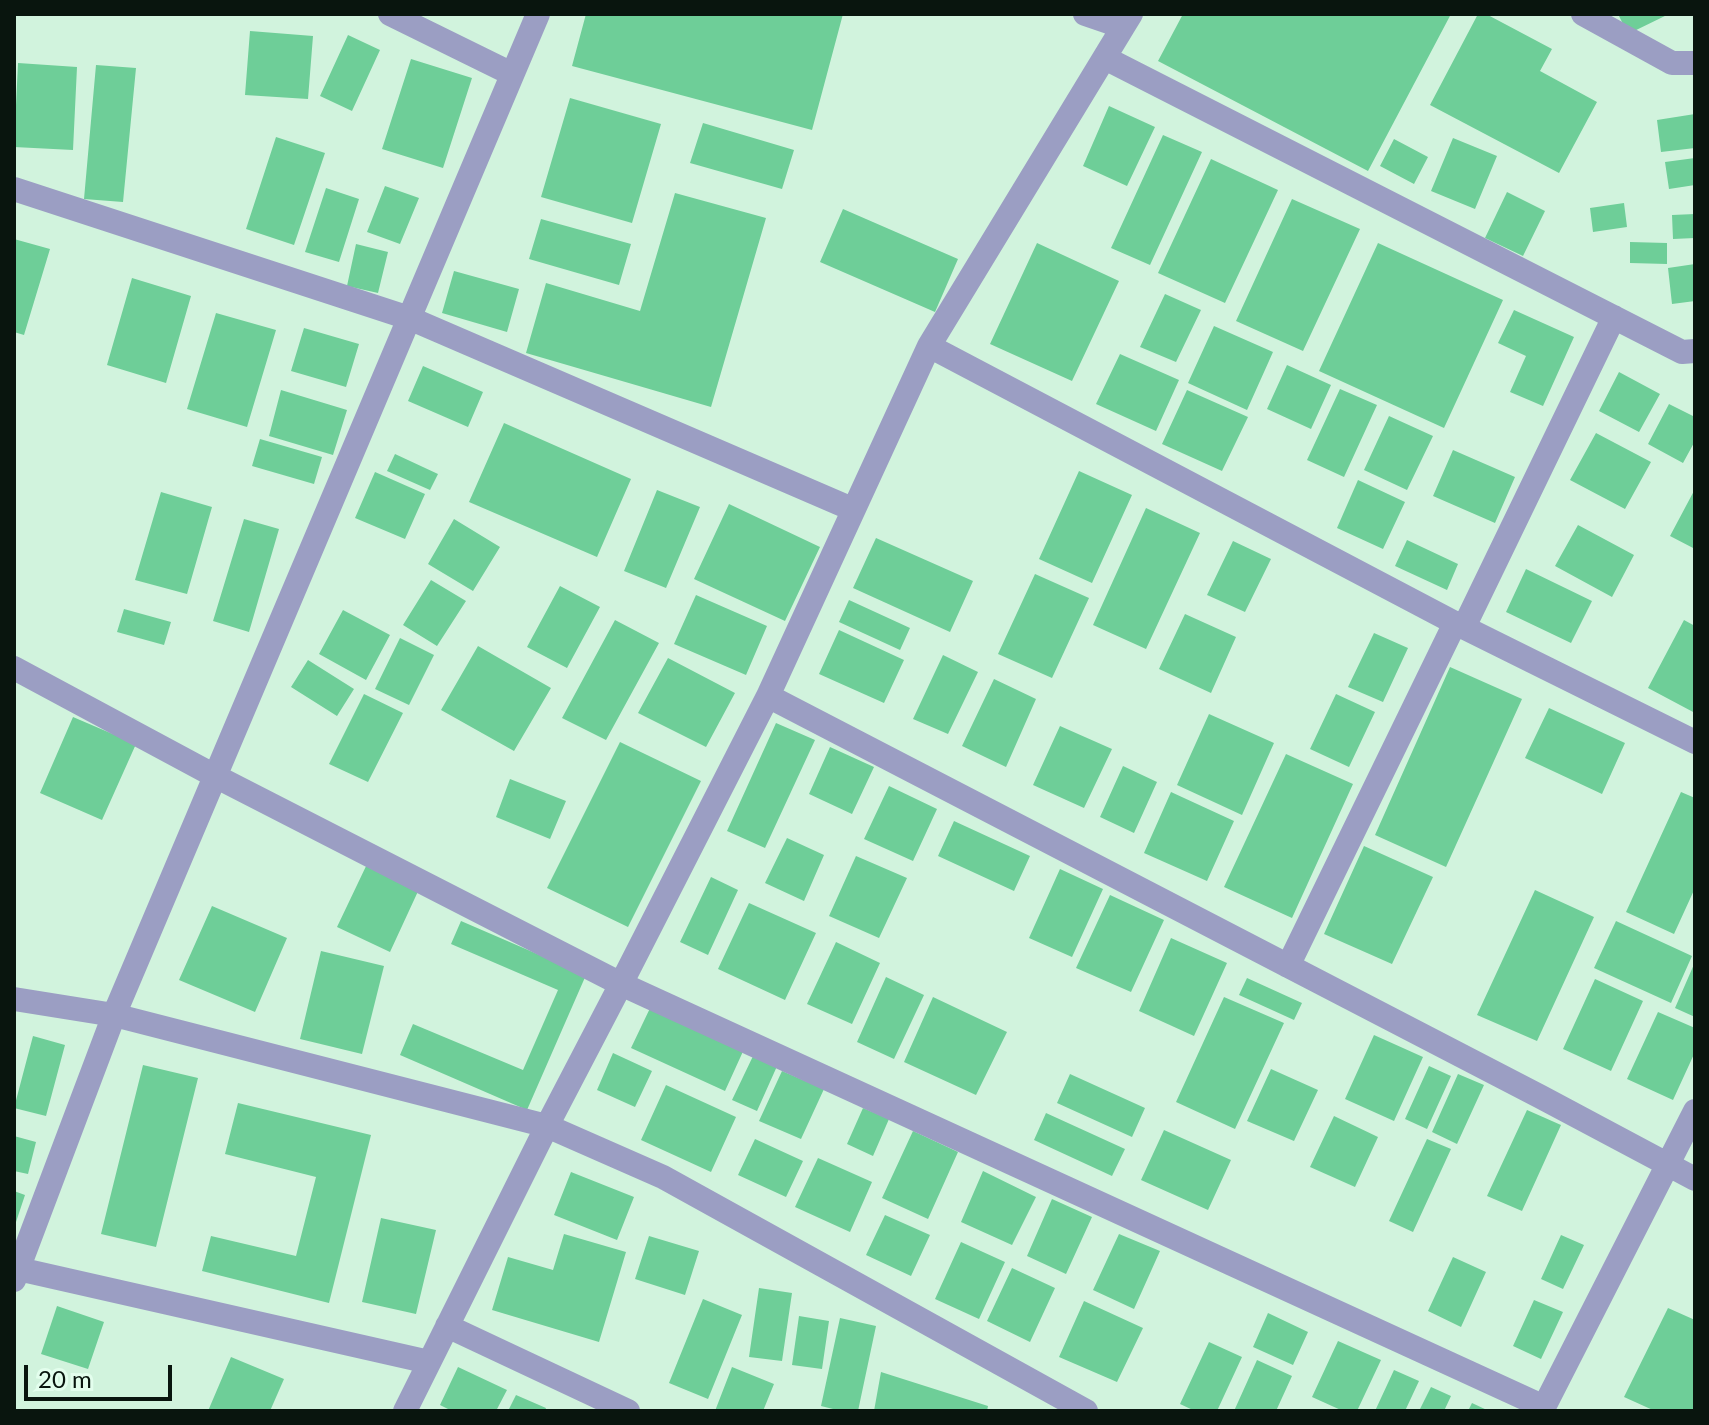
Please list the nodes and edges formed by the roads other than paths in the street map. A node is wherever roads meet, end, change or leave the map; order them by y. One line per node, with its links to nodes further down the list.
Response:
1 (390, 14): 8 (street)
2 (538, 14): 8 (street)
3 (1085, 14): 5 (street)
4 (1583, 14): 7 (street)
5 (1127, 20): 6 (street)
6 (1105, 58): 10 (street); 12 (street)
7 (1695, 63)
8 (512, 74): 11 (street)
9 (14, 189): 11 (street)
10 (1614, 317): 13 (street); 15 (street)
11 (409, 318): 14 (street); 19 (street)
12 (929, 346): 14 (street); 15 (street)
13 (1695, 351)
14 (852, 509): 17 (street)
15 (1460, 625): 18 (street); 20 (street)
16 (14, 668): 19 (street)
17 (768, 696): 20 (street); 21 (street)
18 (1695, 742)
19 (215, 776): 21 (street); 23 (street)
20 (1288, 966): 26 (street)
21 (621, 984): 25 (street); 31 (street)
22 (14, 999): 23 (street)
23 (114, 1015): 25 (street); 28 (street)
24 (1695, 1111): 26 (street)
25 (547, 1126): 29 (street); 34 (street)
26 (1669, 1165): 27 (street); 31 (street)
27 (1695, 1179)
28 (15, 1273): 30 (street)
29 (447, 1326): 30 (street); 33 (street)
30 (429, 1362): 32 (street)
31 (1548, 1409)
32 (405, 1411)
33 (628, 1411)
34 (1086, 1411)

